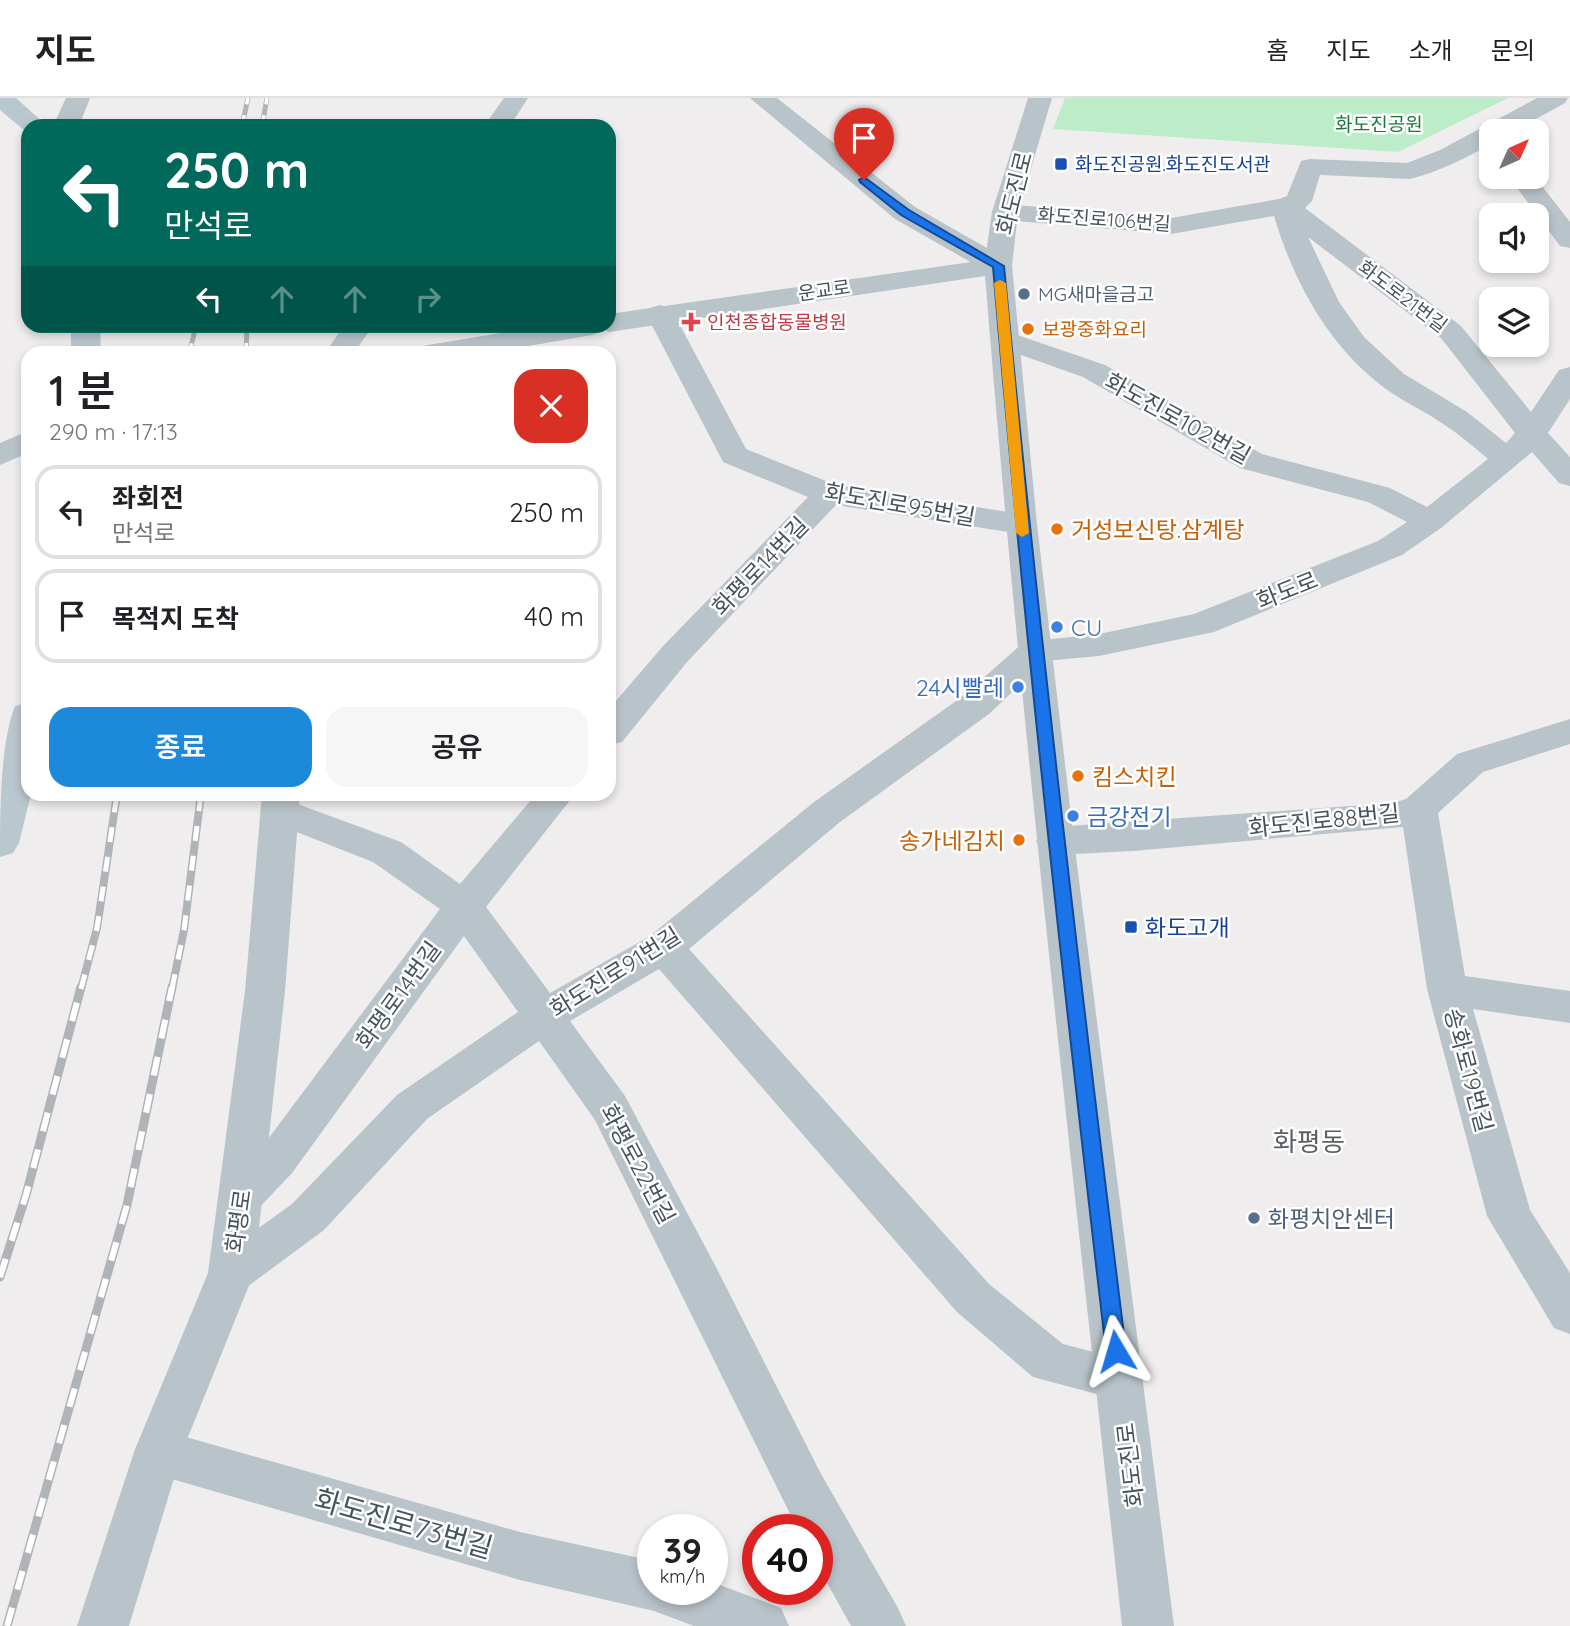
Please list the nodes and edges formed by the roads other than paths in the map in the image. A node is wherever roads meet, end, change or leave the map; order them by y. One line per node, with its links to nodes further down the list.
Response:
1 (1, 98): 7 (main road)
2 (78, 98): 8 (street)
3 (516, 98): 9 (street)
4 (762, 98): 16 (street)
5 (1041, 98): 14 (street, 화도진로)
6 (1556, 98): 10 (street)
7 (26, 119)
8 (69, 119)
9 (502, 119)
10 (1518, 119)
11 (1479, 140): 13 (street)
12 (1531, 189): 15 (street)
13 (1285, 206): 14 (street, 화도진로106번길); 23 (street, 화도로21번길); 27 (street)
14 (1005, 212): 16 (street, 화도진로)
15 (1570, 240)
16 (998, 266): 17 (street, 운교로); 20 (street, 화도진로)
17 (660, 314): 18 (street, 운교로); 29 (street, 화도진로95번길)
18 (616, 322)
19 (551, 333): 21 (street)
20 (1006, 340): 30 (street, 화도진로102번길); 31 (street, 화도진로)
21 (475, 346)
22 (1570, 376): 23 (street, 화도로)
23 (1532, 434): 24 (street); 27 (street, 화도로); 28 (street, 화도로21번길)
24 (1570, 438)
25 (21, 444): 26 (street)
26 (0, 456)
27 (1507, 459): 30 (street, 화도로)
28 (1570, 476)
29 (829, 494): 31 (street, 화도진로95번길); 33 (street, 화평로14번길)
30 (1430, 521): 32 (street, 화도로)
31 (1021, 524): 32 (street, 화도진로)
32 (1037, 650): 39 (street, 화도진로); 42 (street, 화도진로91번길)
33 (616, 725)
34 (1570, 731): 38 (street, 화도진로88번길)
35 (21, 751): 40 (main road)
36 (551, 801): 41 (street, 화평로14번길)
37 (280, 803): 41 (street, 화평로22번길); 46 (street, 화평로)
38 (1419, 809): 39 (street, 화도진로88번길); 43 (street, 송화로19번길)
39 (1055, 841): 49 (street, 화도진로)
40 (0, 843)
41 (464, 906): 45 (street, 화평로22번길); 46 (street, 화평로14번길)
42 (664, 947): 45 (street, 화도진로91번길); 49 (street)
43 (1447, 989): 44 (street); 48 (street, 송화로19번길)
44 (1570, 1007)
45 (544, 1016): 47 (street, 화도진로91번길); 55 (street, 화평로22번길)
46 (241, 1197): 47 (street, 화평로)
47 (231, 1273): 50 (street, 화평로)
48 (1570, 1313)
49 (1119, 1378): 56 (street, 화도진로)
50 (158, 1452): 51 (street, 화도진로73번길); 53 (street, 화평로)
51 (637, 1582)
52 (706, 1605): 54 (street)
53 (103, 1626)
54 (763, 1626)
55 (880, 1626)
56 (1149, 1626)

